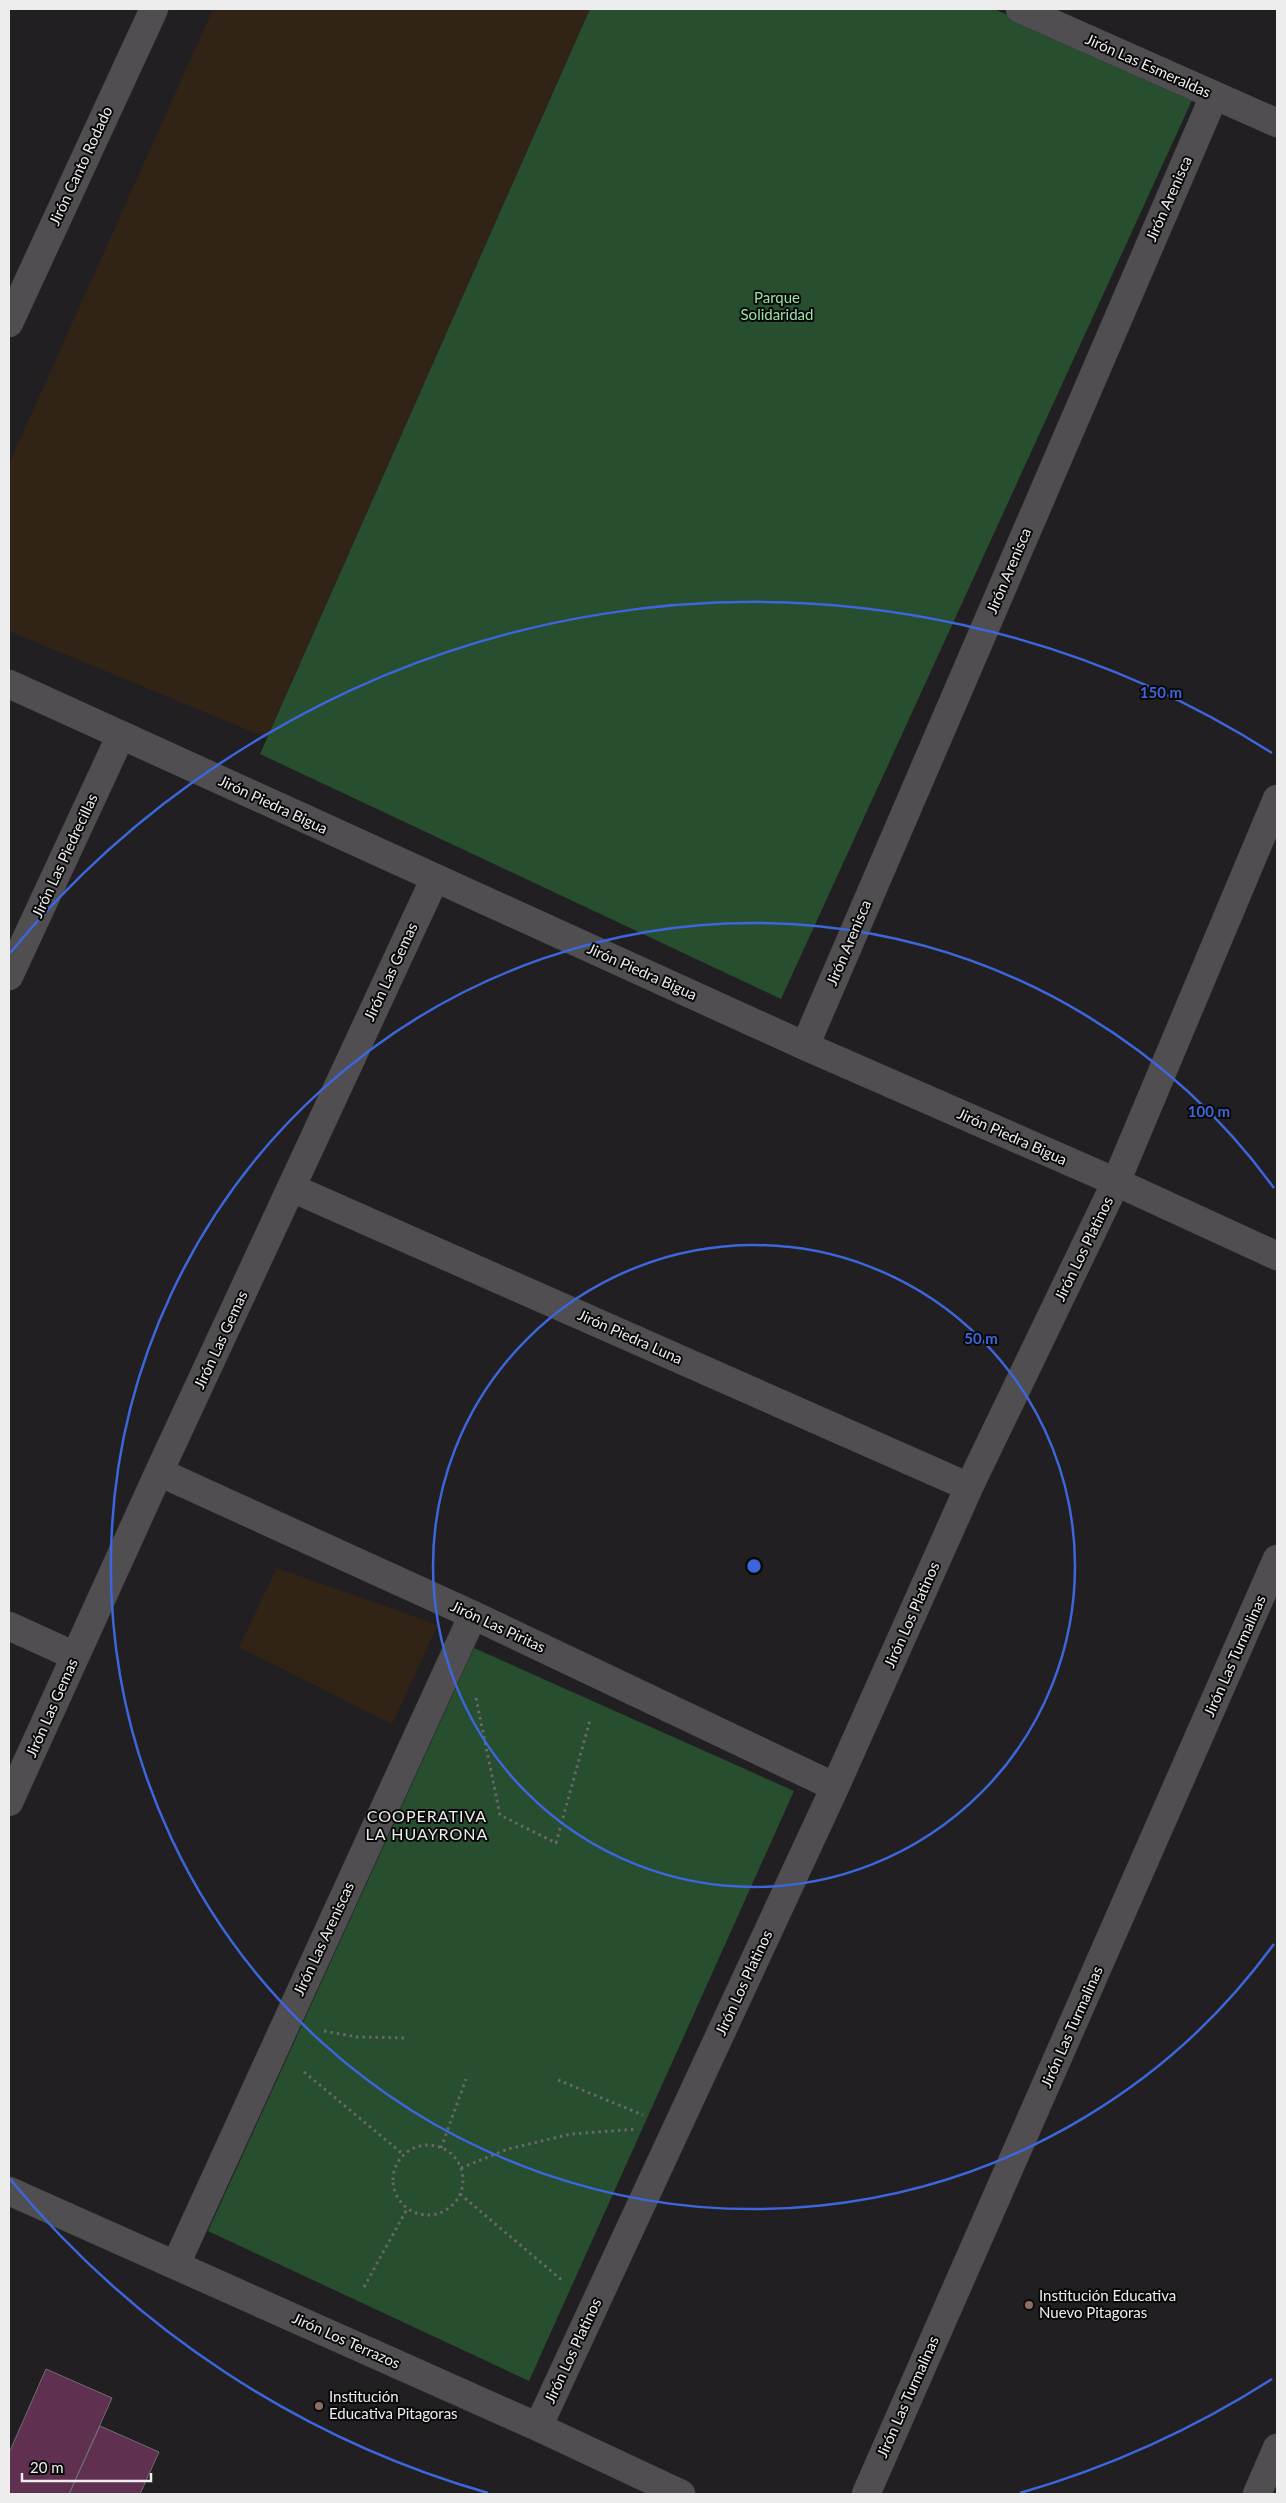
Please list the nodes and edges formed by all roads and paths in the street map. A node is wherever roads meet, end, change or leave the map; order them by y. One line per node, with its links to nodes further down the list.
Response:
1 (154, 9): 5 (street, Jirón Canto Rodado)
2 (1020, 9): 3 (street, Jirón Las Esmeraldas)
3 (1214, 96): 4 (street, Jirón Las Esmeraldas); 11 (street, Jirón Arenisca)
4 (1277, 123)
5 (9, 323)
6 (9, 684): 7 (street, Jirón Piedra Bigua)
7 (121, 735): 9 (street, Jirón Piedra Bigua); 10 (street, Jirón Las Piedrecillas)
8 (1277, 799): 12 (street, Jirón Los Platinos)
9 (435, 878): 11 (street, Jirón Piedra Bigua); 13 (street, Jirón Las Gemas)
10 (9, 976)
11 (804, 1046): 12 (street, Jirón Piedra Bigua)
12 (1116, 1182): 14 (street, Jirón Piedra Bigua); 16 (street, Jirón Los Platinos)
13 (292, 1188): 15 (street, Jirón Las Gemas); 16 (street, Jirón Piedra Luna)
14 (1277, 1256)
15 (159, 1472): 18 (street, Jirón Las Piritas); 20 (street, Jirón Las Gemas)
16 (969, 1487): 23 (street, Jirón Los Platinos)
17 (1277, 1559): 44 (street, Jirón Las Turmalinas)
18 (473, 1614): 23 (street, Jirón Las Piritas); 38 (street, Jirón Las Areniscas)
19 (9, 1626): 20 (street)
20 (75, 1656): 24 (street, Jirón Las Gemas)
21 (476, 1697): 22 (path)
22 (590, 1720)
23 (835, 1786): 41 (street, Jirón Los Platinos)
24 (9, 1802)
25 (315, 2029): 26 (path)
26 (408, 2038)
27 (298, 2068): 33 (path)
28 (466, 2079): 32 (path)
29 (558, 2080): 30 (path)
30 (644, 2116)
31 (638, 2129): 34 (path)
32 (441, 2148): 33 (path); 34 (path)
33 (404, 2155): 37 (path)
34 (461, 2168): 36 (path)
35 (9, 2191): 38 (street, Jirón Los Terrazos)
36 (460, 2194): 37 (path); 39 (path)
37 (407, 2209): 40 (path)
38 (176, 2264): 41 (street, Jirón Los Terrazos)
39 (569, 2286)
40 (364, 2287)
41 (538, 2427): 43 (street, Jirón Los Terrazos)
42 (1277, 2448): 45 (street)
43 (680, 2494)
44 (866, 2494)
45 (1257, 2494)

